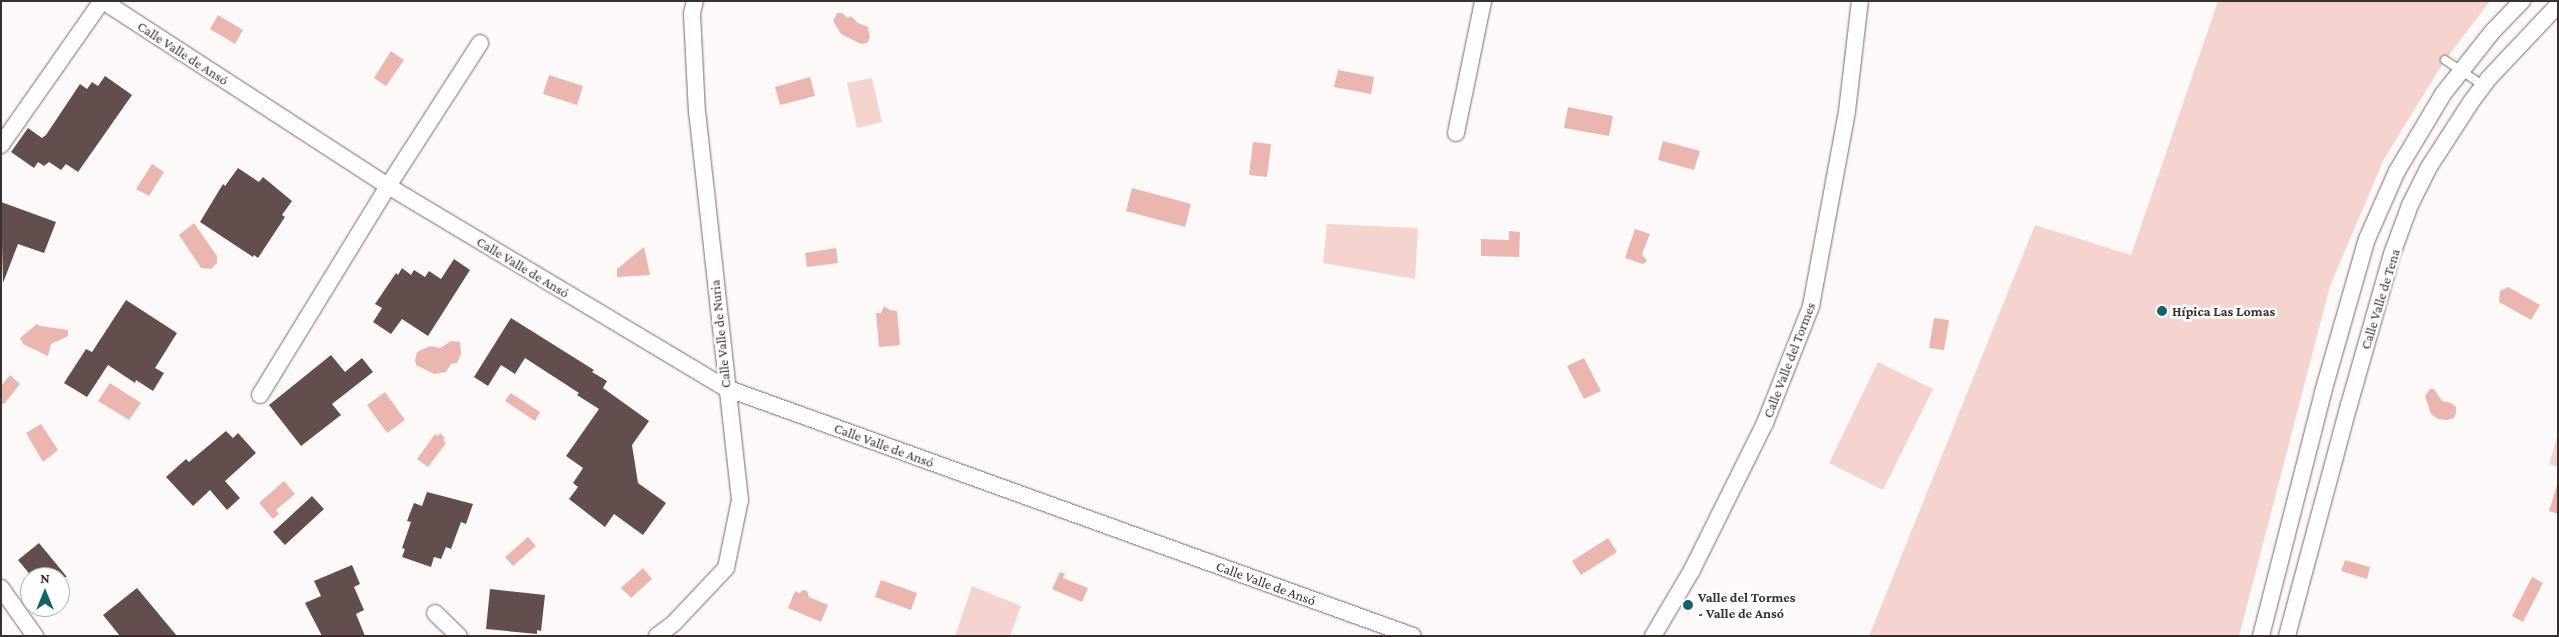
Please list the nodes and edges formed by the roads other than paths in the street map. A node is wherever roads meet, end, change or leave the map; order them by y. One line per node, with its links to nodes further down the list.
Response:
1 (103, 1): 12 (street, Calle Valle de Ansó); 13 (street, Calle Valle de Ansó)
2 (695, 1): 14 (street, Calle Valle de Nuria)
3 (1483, 1): 11 (street)
4 (1860, 1): 22 (street, Calle Valle del Tormes)
5 (2522, 1): 9 (street, Calle Valle de Tena)
6 (2558, 5): 10 (street, Calle Valle de Tena)
7 (480, 43): 13 (street)
8 (2445, 60): 9 (lane)
9 (2461, 70): 10 (lane); 23 (street, Calle Valle de Tena)
10 (2484, 86): 24 (street, Calle Valle de Tena)
11 (1456, 133)
12 (1, 145)
13 (388, 186): 14 (street, Calle Valle de Ansó); 15 (street)
14 (726, 388): 20 (street, Calle Valle de Nuria); 21 (street, Calle Valle de Ansó)
15 (260, 395)
16 (1, 588): 18 (street)
17 (435, 613): 19 (street)
18 (35, 636)
19 (459, 636)
20 (657, 636)
21 (1413, 636)
22 (1653, 636)
23 (2261, 636)
24 (2287, 636)

